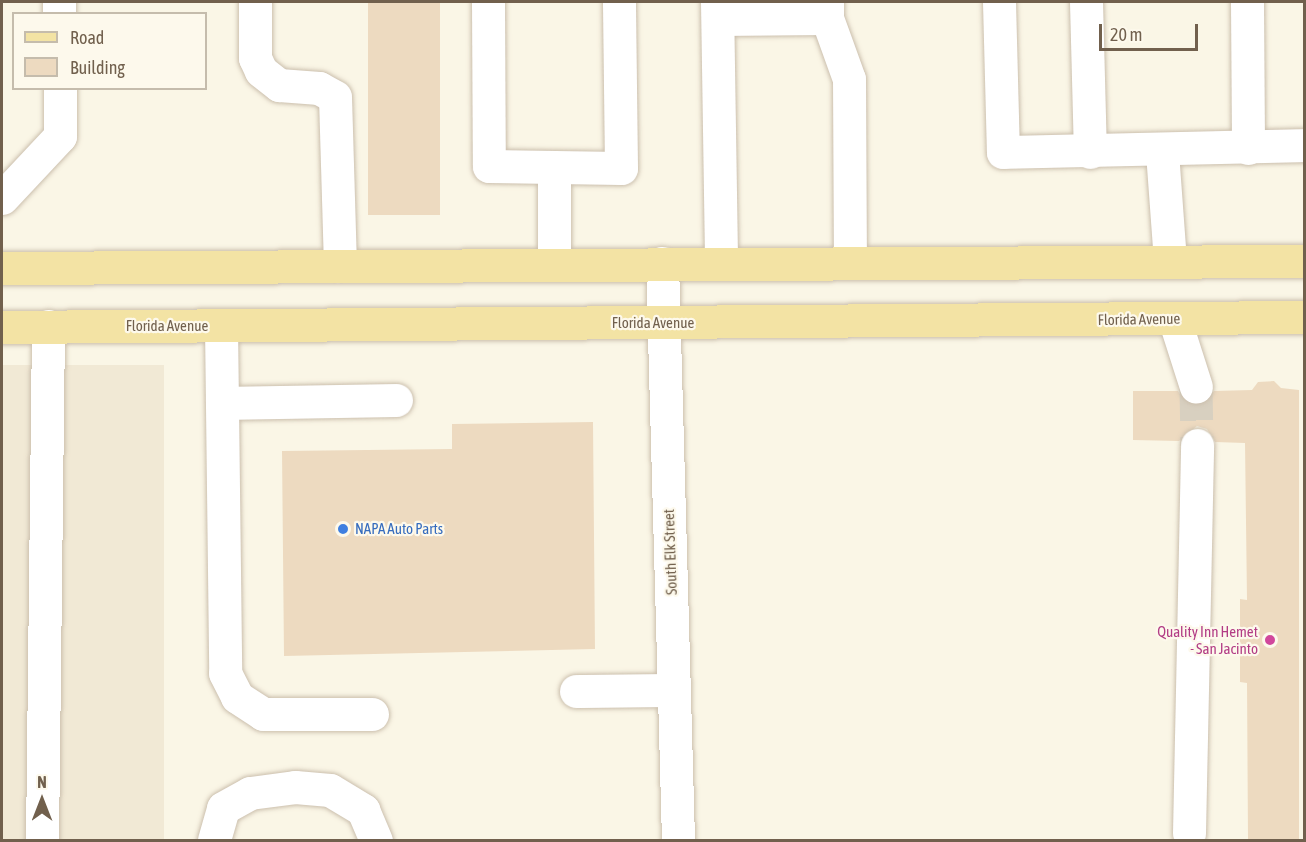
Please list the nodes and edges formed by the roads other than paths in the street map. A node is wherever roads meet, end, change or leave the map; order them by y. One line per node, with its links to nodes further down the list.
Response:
1 (255, 2): 22 (street)
2 (488, 2): 14 (street)
3 (619, 2): 14 (street)
4 (999, 2): 12 (street)
5 (1086, 2): 12 (street)
6 (1247, 2): 11 (street)
7 (718, 10): 8 (street); 19 (street)
8 (827, 10): 20 (street)
9 (60, 90): 15 (street)
10 (1305, 145): 11 (street)
11 (1248, 148): 13 (street)
12 (1090, 152): 13 (street)
13 (1162, 152): 17 (street)
14 (554, 167): 21 (street)
15 (2, 198)
16 (1305, 261): 17 (main road)
17 (1170, 262): 20 (main road)
18 (662, 263): 19 (main road); 21 (main road); 26 (street, South Elk Street)
19 (721, 263): 20 (main road)
20 (850, 263)
21 (554, 264): 22 (main road)
22 (340, 266): 23 (main road)
23 (2, 268)
24 (1305, 317): 25 (main road, Florida Avenue)
25 (1174, 318): 26 (main road, Florida Avenue); 30 (street)
26 (663, 323): 27 (main road, Florida Avenue); 34 (street, South Elk Street)
27 (221, 325): 29 (main road, Florida Avenue); 32 (street)
28 (2, 327): 29 (main road, Florida Avenue)
29 (48, 327): 38 (street)
30 (1196, 387)
31 (396, 400): 32 (street)
32 (222, 403): 36 (street)
33 (1197, 445): 37 (street)
34 (674, 690): 35 (street); 41 (street, South Elk Street)
35 (576, 691)
36 (372, 714)
37 (1189, 833)
38 (42, 840)
39 (214, 840): 40 (street)
40 (376, 840)
41 (678, 840)

